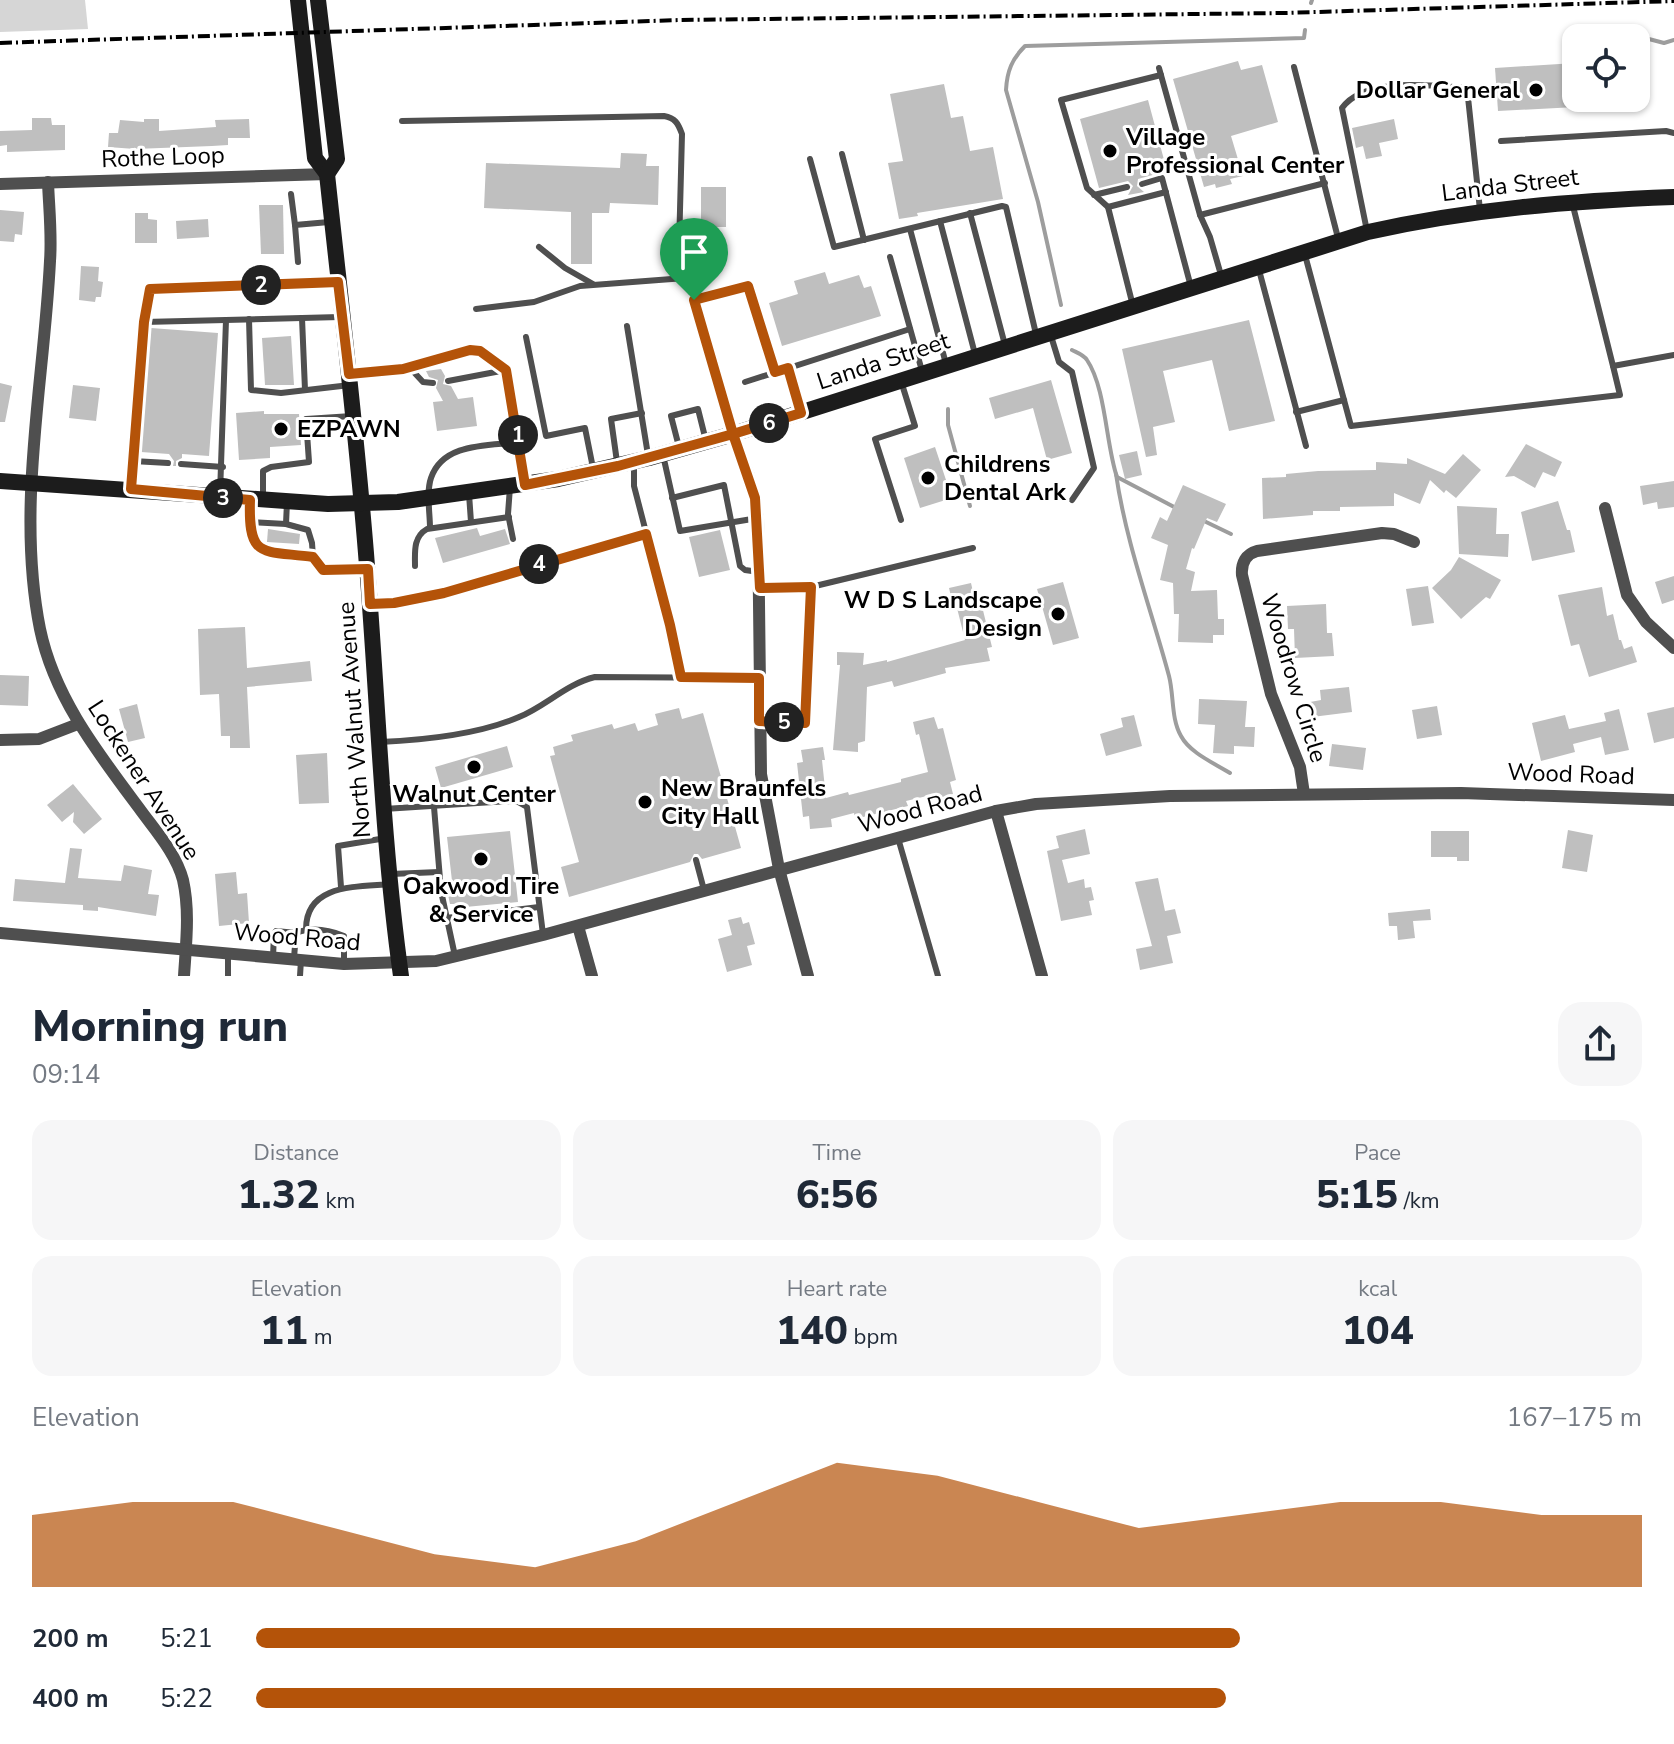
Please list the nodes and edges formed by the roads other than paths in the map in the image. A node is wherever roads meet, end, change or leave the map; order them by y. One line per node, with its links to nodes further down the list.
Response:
1 (298, 0): 9 (main road, North Walnut Avenue)
2 (318, 0): 9 (main road, North Walnut Avenue)
3 (1294, 67): 11 (lane)
4 (402, 121): 36 (lane)
5 (1674, 133): 6 (lane)
6 (1501, 141)
7 (842, 154): 29 (lane)
8 (810, 159): 29 (lane)
9 (327, 174): 10 (street, Rothe Loop); 25 (main road, North Walnut Avenue)
10 (48, 182): 12 (street, Rothe Loop); 86 (street, Lockener Avenue)
11 (1325, 183): 23 (lane); 30 (lane)
12 (0, 184)
13 (1142, 184): 15 (lane)
14 (1127, 187): 17 (lane)
15 (1166, 192): 20 (lane); 40 (lane)
16 (291, 194): 26 (lane)
17 (1094, 195): 20 (lane); 23 (lane)
18 (1674, 197): 19 (main road, Landa Street)
19 (1572, 201): 21 (main road, Landa Street); 57 (lane)
20 (1108, 207): 42 (lane)
21 (1480, 210): 28 (main road, Landa Street); 28 (lane)
22 (970, 213): 24 (lane); 51 (lane); 53 (lane)
23 (1200, 215): 37 (lane)
24 (940, 221): 27 (lane); 55 (lane)
25 (332, 222): 26 (lane); 38 (main road, North Walnut Avenue)
26 (295, 225): 34 (lane)
27 (910, 229): 29 (lane); 56 (lane)
28 (1368, 232): 30 (main road, Landa Street)
29 (864, 240)
30 (1339, 241): 32 (main road, Landa Street)
31 (539, 247): 39 (lane)
32 (1304, 252): 35 (main road, Landa Street); 69 (lane)
33 (890, 257): 50 (lane)
34 (298, 262)
35 (1258, 266): 37 (main road, Landa Street); 70 (lane)
36 (685, 278): 39 (lane); 41 (lane)
37 (1221, 278): 40 (main road, Landa Street)
38 (338, 282): 44 (main road, North Walnut Avenue); 48 (lane)
39 (593, 284): 43 (lane)
40 (1191, 287): 42 (main road, Landa Street)
41 (694, 300): 61 (lane); 74 (street)
42 (1133, 306): 51 (main road, Landa Street)
43 (476, 309)
44 (342, 317): 45 (lane); 63 (main road, North Walnut Avenue)
45 (302, 318): 46 (lane); 68 (lane)
46 (249, 319): 47 (lane); 68 (lane)
47 (226, 320): 48 (lane); 83 (lane)
48 (144, 322): 80 (lane)
49 (627, 326): 71 (lane)
50 (910, 329): 59 (lane); 62 (lane)
51 (1043, 335): 53 (main road, Landa Street); 94 (lane)
52 (526, 337): 84 (lane)
53 (1005, 348): 55 (main road, Landa Street)
54 (1674, 355): 57 (lane)
55 (976, 357): 56 (main road, Landa Street)
56 (947, 366): 62 (main road, Landa Street)
57 (1613, 366): 69 (lane)
58 (410, 368): 60 (lane); 63 (lane); 67 (lane)
59 (788, 368): 61 (lane); 72 (lane)
60 (506, 370): 64 (lane); 76 (lane)
61 (775, 372): 66 (lane)
62 (923, 374): 65 (main road, Landa Street)
63 (349, 380): 68 (lane); 73 (main road, North Walnut Avenue)
64 (448, 381)
65 (901, 381): 72 (main road, Landa Street); 100 (lane)
66 (745, 382)
67 (433, 383)
68 (305, 390)
69 (1344, 400): 70 (lane)
70 (1296, 412): 77 (lane)
71 (642, 413): 79 (lane); 79 (lane)
72 (801, 413): 74 (main road, Landa Street)
73 (353, 416): 93 (lane); 96 (main road, North Walnut Avenue)
74 (733, 434): 75 (main road, Landa Street); 99 (street)
75 (706, 441): 78 (main road, Landa Street); 78 (lane)
76 (519, 442): 87 (lane); 91 (lane)
77 (1306, 446)
78 (679, 449): 79 (main road, Landa Street)
79 (641, 460): 84 (main road, Landa Street); 92 (lane); 106 (lane)
80 (133, 461): 81 (lane); 88 (lane)
81 (168, 463)
82 (181, 464): 83 (lane)
83 (223, 467): 90 (lane)
84 (594, 472): 87 (main road, Landa Street)
85 (0, 481): 86 (main road, Landa Street)
86 (32, 484): 88 (main road, Landa Street); 121 (street, Lockener Avenue)
87 (518, 486): 89 (main road, Landa Street); 98 (lane)
88 (131, 489): 90 (main road, Landa Street)
89 (469, 492): 91 (main road, Landa Street); 103 (lane)
90 (220, 498): 93 (main road, Landa Street)
91 (430, 498): 96 (main road, Landa Street); 105 (lane)
92 (672, 498): 101 (lane); 101 (lane)
93 (256, 500): 95 (main road, Landa Street); 102 (lane)
94 (1072, 500)
95 (287, 502): 96 (main road, Landa Street); 104 (lane)
96 (361, 504): 112 (main road, North Walnut Avenue)
97 (1605, 508): 117 (street)
98 (509, 517): 103 (lane); 107 (lane)
99 (758, 518): 101 (lane); 113 (street)
100 (901, 520)
101 (733, 521): 113 (lane)
102 (250, 522): 104 (lane); 110 (lane)
103 (471, 522): 105 (lane)
104 (286, 524): 110 (lane)
105 (430, 528): 111 (lane)
106 (646, 534): 116 (lane); 118 (lane)
107 (513, 539)
108 (1414, 542): 124 (street, Woodrow Circle)
109 (973, 548): 114 (lane)
110 (313, 557): 112 (lane)
111 (415, 566)
112 (368, 569): 116 (main road, North Walnut Avenue)
113 (759, 572): 115 (street)
114 (811, 587): 115 (lane); 120 (lane)
115 (760, 588): 119 (street)
116 (370, 604): 123 (main road, North Walnut Avenue)
117 (1674, 648)
118 (681, 677): 119 (lane); 123 (lane)
119 (759, 678): 120 (street)
120 (759, 721): 132 (street)
121 (78, 724): 122 (street); 144 (street, Lockener Avenue)
122 (0, 740)
123 (378, 742): 127 (main road, North Walnut Avenue)
124 (1304, 794): 125 (street, Wood Road); 128 (street, Wood Road)
125 (1674, 800)
126 (434, 807): 127 (lane); 133 (lane); 137 (lane)
127 (384, 809): 129 (main road, North Walnut Avenue)
128 (996, 811): 130 (street, Wood Road); 157 (street)
129 (386, 838): 134 (main road, North Walnut Avenue); 135 (lane)
130 (898, 838): 132 (street, Wood Road); 156 (lane)
131 (696, 860): 136 (lane)
132 (779, 869): 136 (street, Wood Road); 155 (street)
133 (439, 872): 134 (lane); 138 (lane)
134 (389, 879): 135 (lane); 150 (main road, North Walnut Avenue)
135 (341, 887): 140 (lane)
136 (704, 890): 139 (street, Wood Road)
137 (539, 907): 138 (lane); 143 (lane)
138 (446, 918): 146 (lane)
139 (578, 926): 143 (street, Wood Road); 154 (street)
140 (306, 929): 142 (lane); 149 (lane)
141 (0, 933): 144 (street, Wood Road)
142 (296, 933): 147 (lane); 148 (lane)
143 (543, 935): 146 (street, Wood Road)
144 (185, 950): 145 (street, Wood Road); 151 (street, Lockener Avenue)
145 (228, 953): 147 (street, Wood Road); 152 (lane)
146 (455, 956): 150 (street, Wood Road)
147 (273, 957): 148 (street, Wood Road)
148 (297, 959): 149 (street, Wood Road); 153 (lane)
149 (344, 964): 150 (street, Wood Road)
150 (400, 970)
151 (184, 976)
152 (228, 976)
153 (300, 976)
154 (592, 976)
155 (808, 976)
156 (938, 976)
157 (1042, 976)

